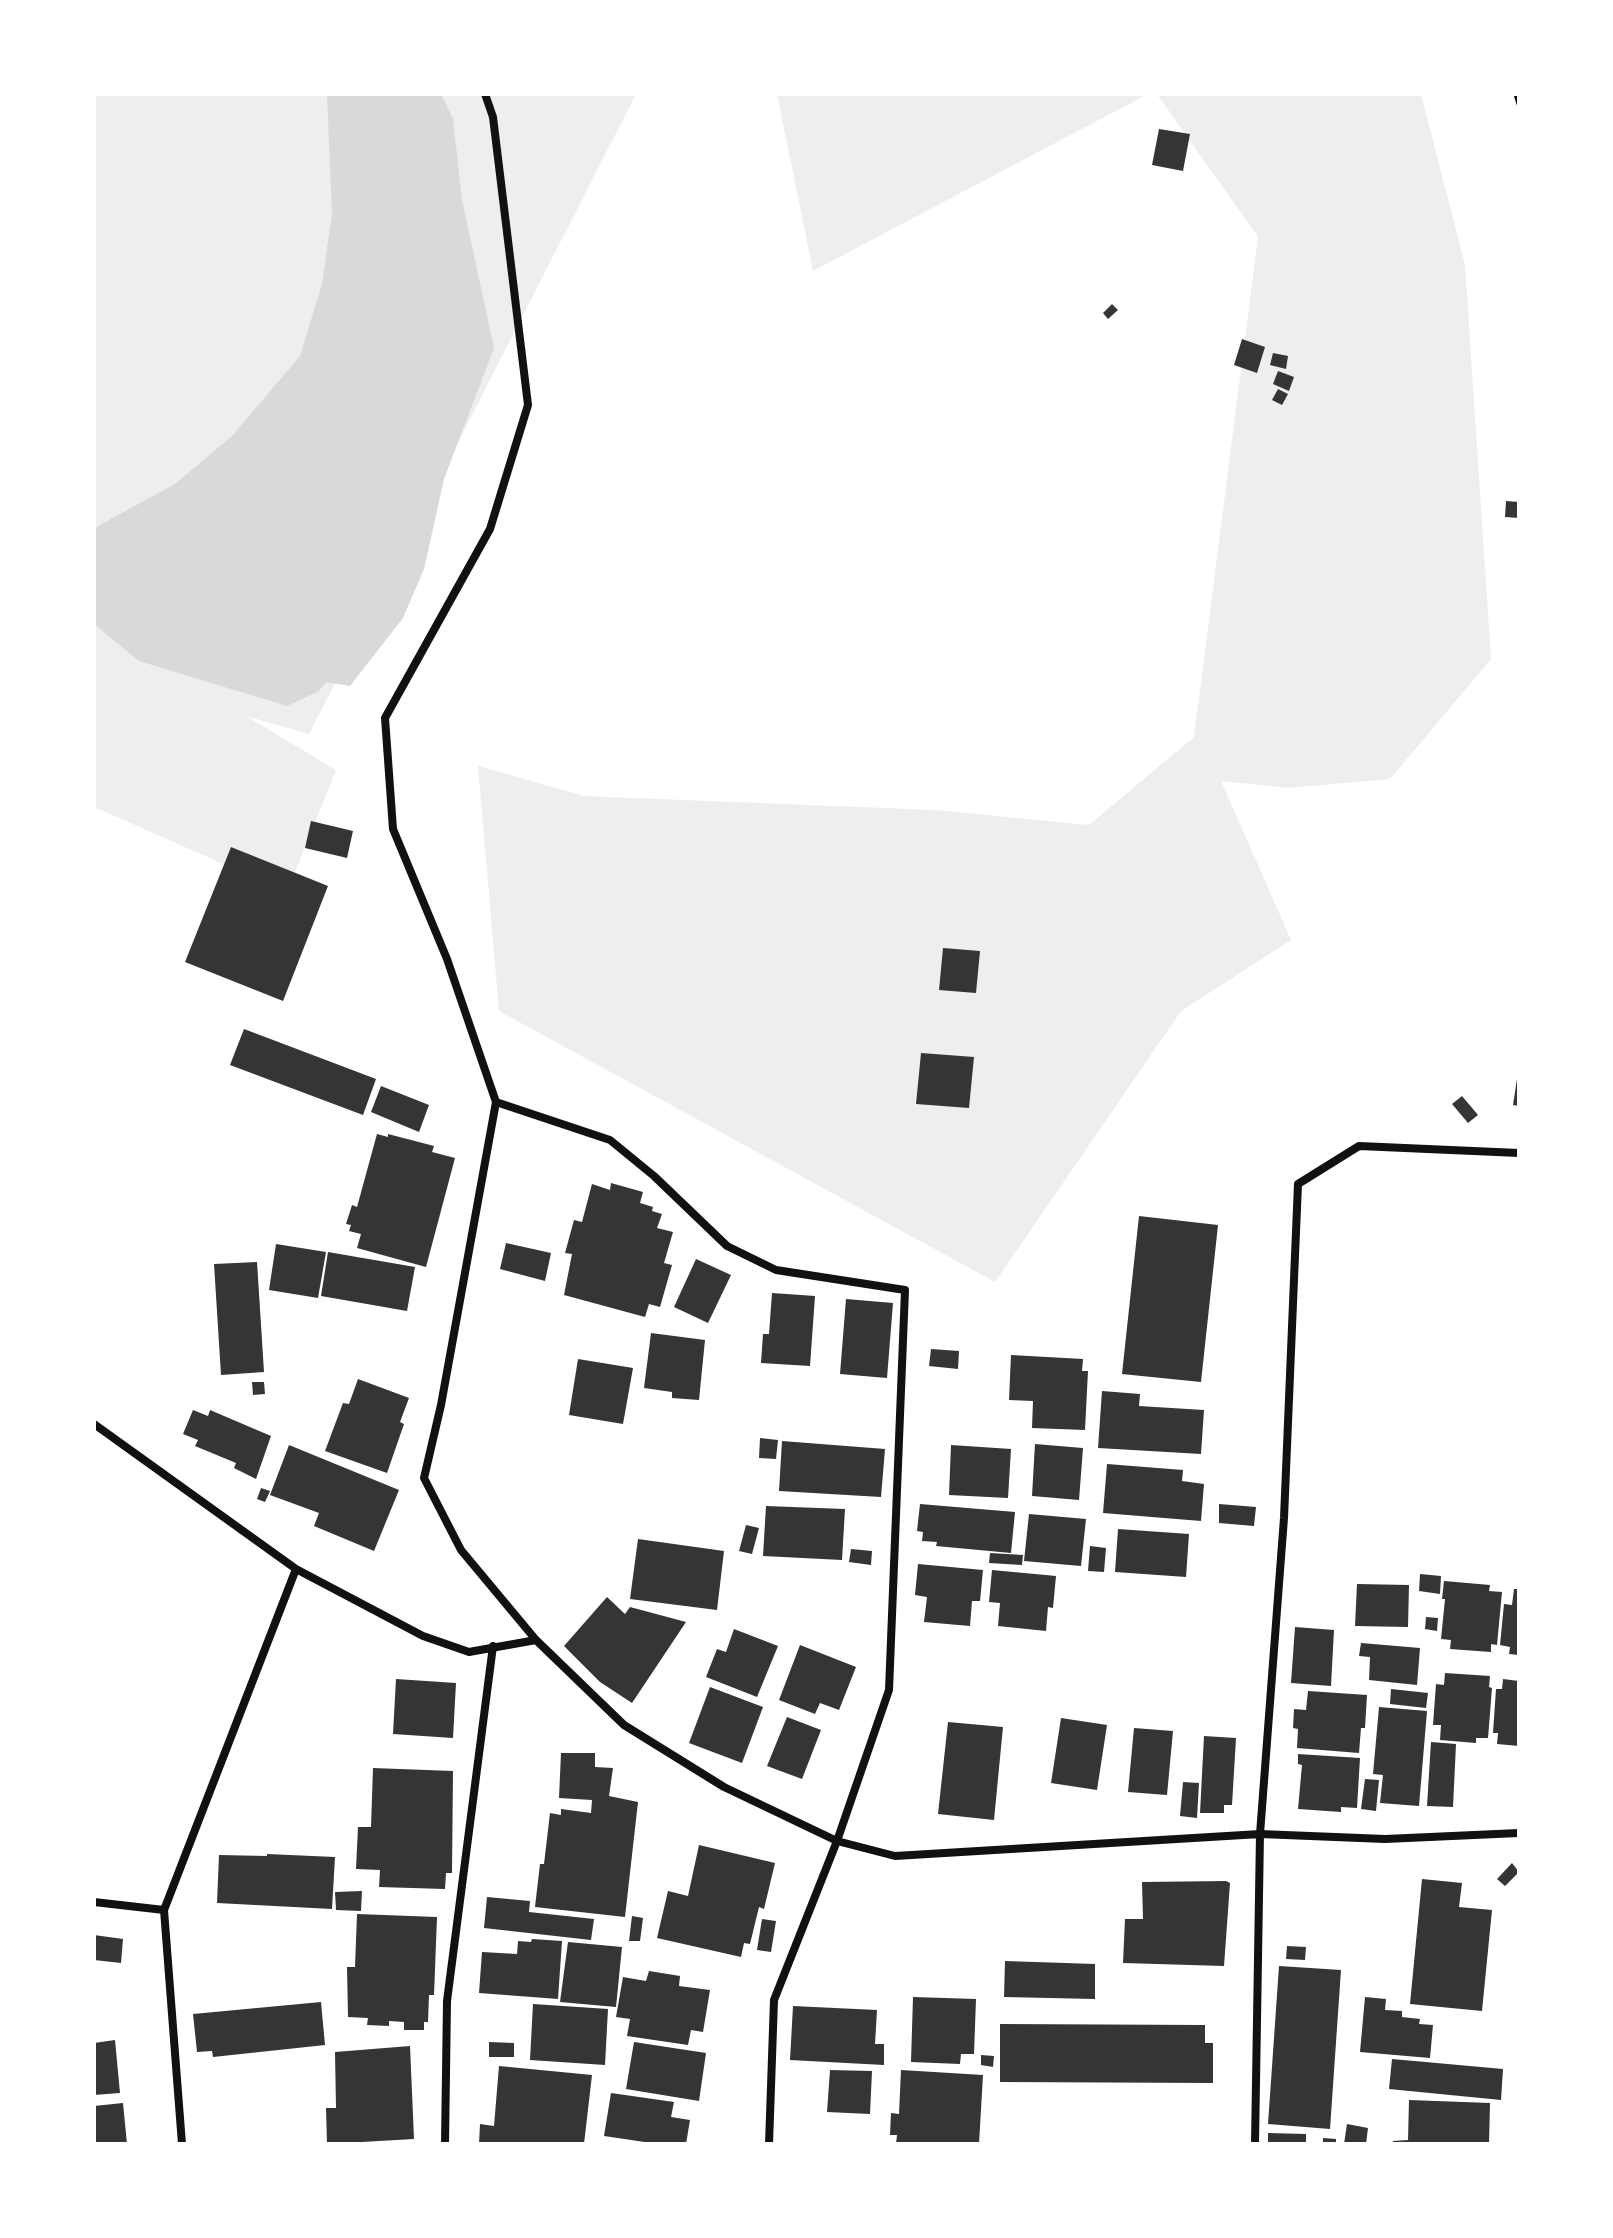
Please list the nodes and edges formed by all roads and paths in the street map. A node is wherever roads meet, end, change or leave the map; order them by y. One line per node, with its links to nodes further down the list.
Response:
1 (485, 94): 4 (street)
2 (1516, 94): 3 (path)
3 (1519, 104)
4 (496, 1102): 8 (street); 12 (street)
5 (1519, 1153): 11 (street)
6 (94, 1424): 7 (street)
7 (296, 1569): 9 (street); 14 (street)
8 (536, 1640): 9 (street); 12 (street)
9 (493, 1646): 16 (street)
10 (1519, 1833): 11 (street)
11 (1260, 1834): 12 (street); 18 (street)
12 (837, 1841): 17 (street)
13 (94, 1902): 14 (street)
14 (164, 1910): 15 (street)
15 (182, 2144)
16 (445, 2144)
17 (769, 2144)
18 (1255, 2144)

